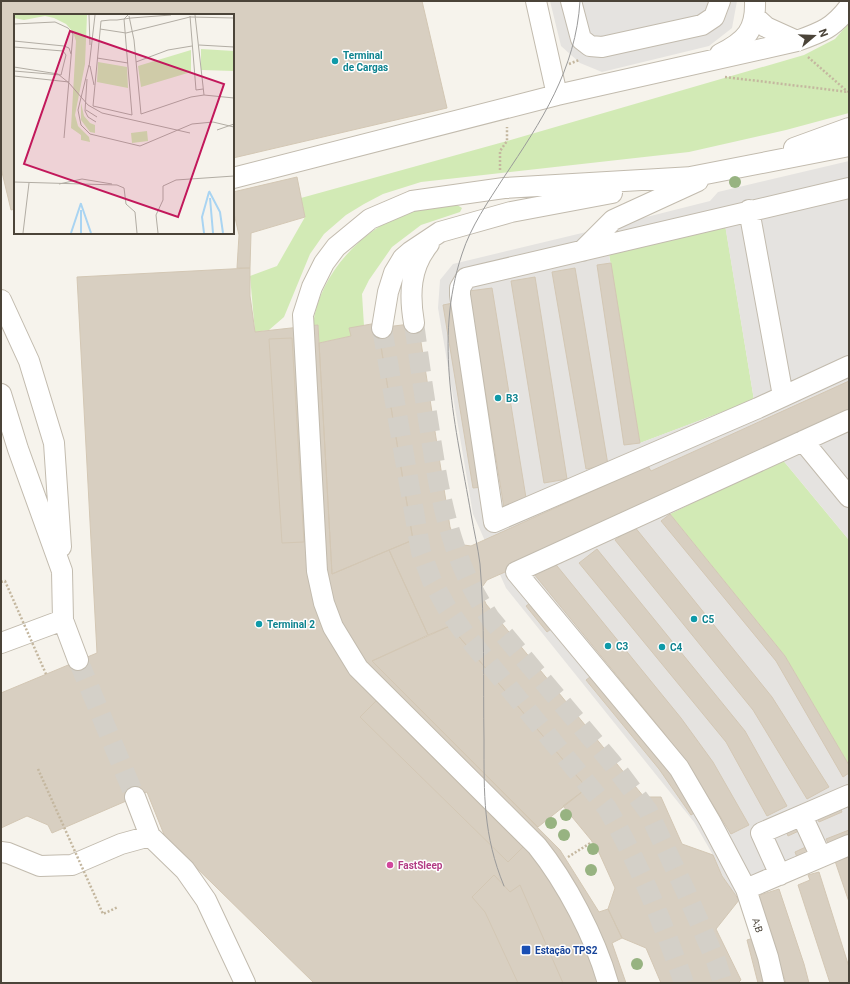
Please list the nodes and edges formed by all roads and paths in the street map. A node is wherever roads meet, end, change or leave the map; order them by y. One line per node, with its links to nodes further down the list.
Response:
1 (536, 1): 9 (street)
2 (571, 1): 7 (street)
3 (720, 1): 7 (street)
4 (849, 6): 6 (street)
5 (755, 9): 6 (street); 8 (street)
6 (794, 42): 8 (street); 11 (path)
7 (590, 46): 9 (path)
8 (706, 61): 12 (street)
9 (552, 71): 12 (street)
10 (718, 76): 11 (path)
11 (849, 92)
12 (557, 95): 18 (street)
13 (849, 128): 16 (street)
14 (507, 141): 19 (path)
15 (849, 146): 16 (street)
16 (726, 171): 17 (street); 23 (street)
17 (693, 177): 19 (street); 22 (street)
18 (234, 178)
19 (504, 188): 54 (street)
20 (849, 188): 21 (street)
21 (749, 210): 23 (street); 29 (street)
22 (440, 232): 25 (street); 26 (street)
23 (582, 252): 29 (street)
24 (1, 300): 33 (street)
25 (414, 323)
26 (382, 328)
27 (849, 366): 29 (street)
28 (1, 394): 33 (street)
29 (783, 396)
30 (849, 420): 31 (street)
31 (802, 441): 32 (street); 51 (street, A;B)
32 (849, 497)
33 (62, 571): 35 (street)
34 (1, 582): 36 (path, bridge)
35 (63, 620): 36 (street); 38 (street)
36 (28, 633): 37 (street); 39 (path, bridge)
37 (1, 643)
38 (78, 660)
39 (46, 674)
40 (38, 769): 52 (path, bridge)
41 (849, 795): 43 (street)
42 (135, 797): 44 (street)
43 (802, 816): 48 (street); 50 (street)
44 (150, 836): 47 (street); 53 (street)
45 (592, 842): 49 (path)
46 (849, 845): 48 (street)
47 (1, 852)
48 (821, 857): 50 (street)
49 (566, 858)
50 (780, 875): 51 (street)
51 (746, 889): 55 (street, A;B)
52 (118, 907)
53 (245, 983)
54 (608, 983)
55 (774, 983)

